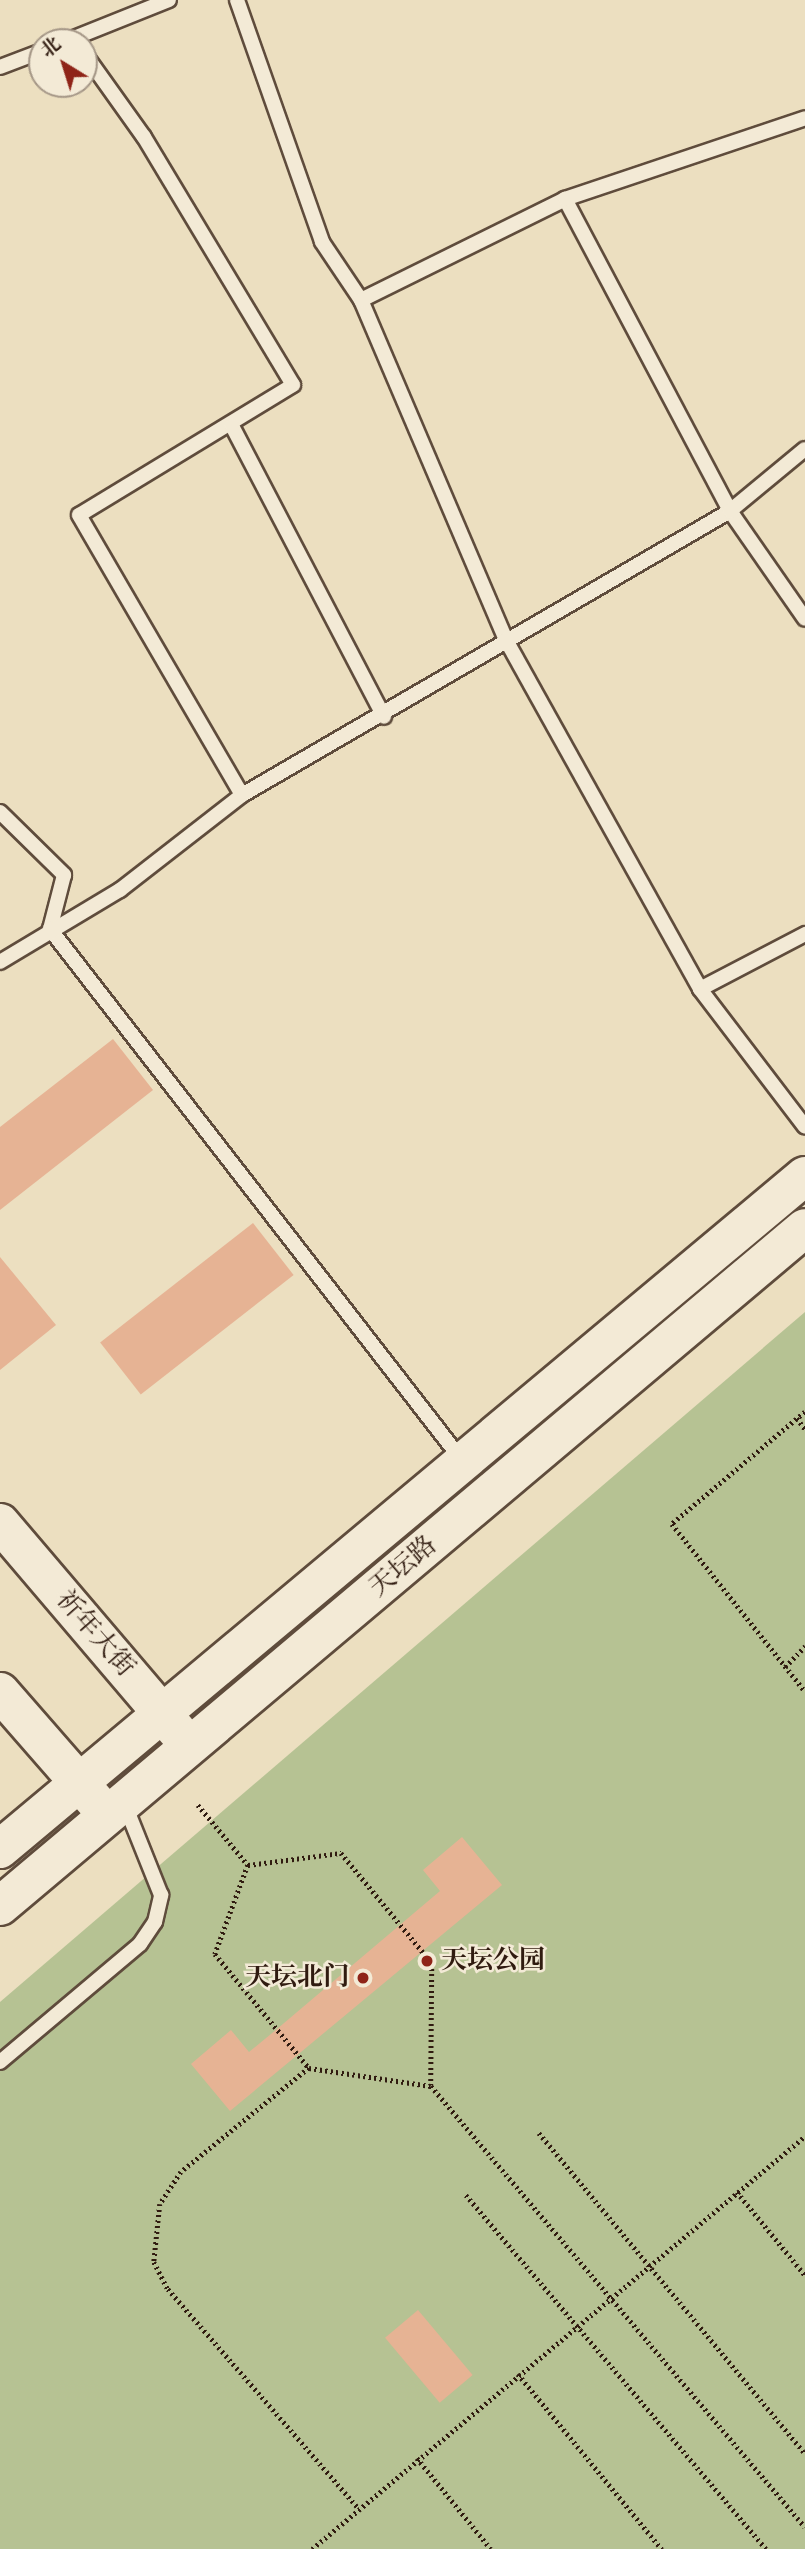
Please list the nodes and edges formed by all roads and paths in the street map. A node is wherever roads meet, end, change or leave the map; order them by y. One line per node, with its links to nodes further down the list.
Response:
1 (169, 0): 3 (lane)
2 (237, 0): 9 (lane)
3 (98, 30)
4 (28, 56): 5 (lane)
5 (0, 67)
6 (98, 73): 10 (lane)
7 (805, 118): 8 (lane)
8 (565, 199): 9 (lane); 12 (lane)
9 (361, 300): 14 (lane)
10 (232, 426): 15 (lane); 16 (lane)
11 (805, 449): 12 (lane)
12 (730, 511): 13 (lane); 14 (lane)
13 (805, 619)
14 (506, 640): 15 (lane); 21 (lane)
15 (384, 717): 16 (lane)
16 (242, 795): 18 (lane)
17 (0, 812): 18 (lane)
18 (50, 929): 20 (lane); 28 (lane)
19 (805, 933): 21 (lane)
20 (0, 962)
21 (700, 989): 22 (lane)
22 (805, 1127)
23 (805, 1176): 28 (street, 天坛路)
24 (805, 1228): 35 (street, 天坛路)
25 (805, 1412): 26 (path)
26 (797, 1418): 27 (path); 31 (path)
27 (805, 1429)
28 (466, 1465): 34 (street, 天坛路)
29 (0, 1523): 34 (street, 祈年大街)
30 (805, 1646): 31 (path)
31 (785, 1667): 32 (path)
32 (805, 1691)
33 (0, 1692): 36 (street)
34 (162, 1712): 35 (street, 祈年大街); 36 (street, 天坛路)
35 (190, 1746): 38 (street, 天坛路)
36 (78, 1782): 38 (street); 39 (street, 天坛路)
37 (198, 1805): 40 (path)
38 (116, 1808): 41 (street, 天坛路); 42 (lane)
39 (0, 1849)
40 (248, 1865): 43 (path); 44 (path)
41 (0, 1906)
42 (0, 2062)
43 (309, 2068): 44 (path); 56 (path)
44 (431, 2086): 51 (path)
45 (539, 2133): 49 (path)
46 (805, 2136): 47 (path)
47 (737, 2192): 49 (path); 50 (path)
48 (466, 2195): 52 (path)
49 (649, 2266): 51 (path); 54 (path)
50 (805, 2275)
51 (610, 2297): 52 (path); 57 (path)
52 (577, 2326): 53 (path); 61 (path)
53 (519, 2375): 55 (path); 60 (path)
54 (805, 2453)
55 (417, 2458): 56 (path); 59 (path)
56 (359, 2509): 58 (path)
57 (805, 2527)
58 (312, 2549)
59 (491, 2549)
60 (662, 2549)
61 (766, 2549)

